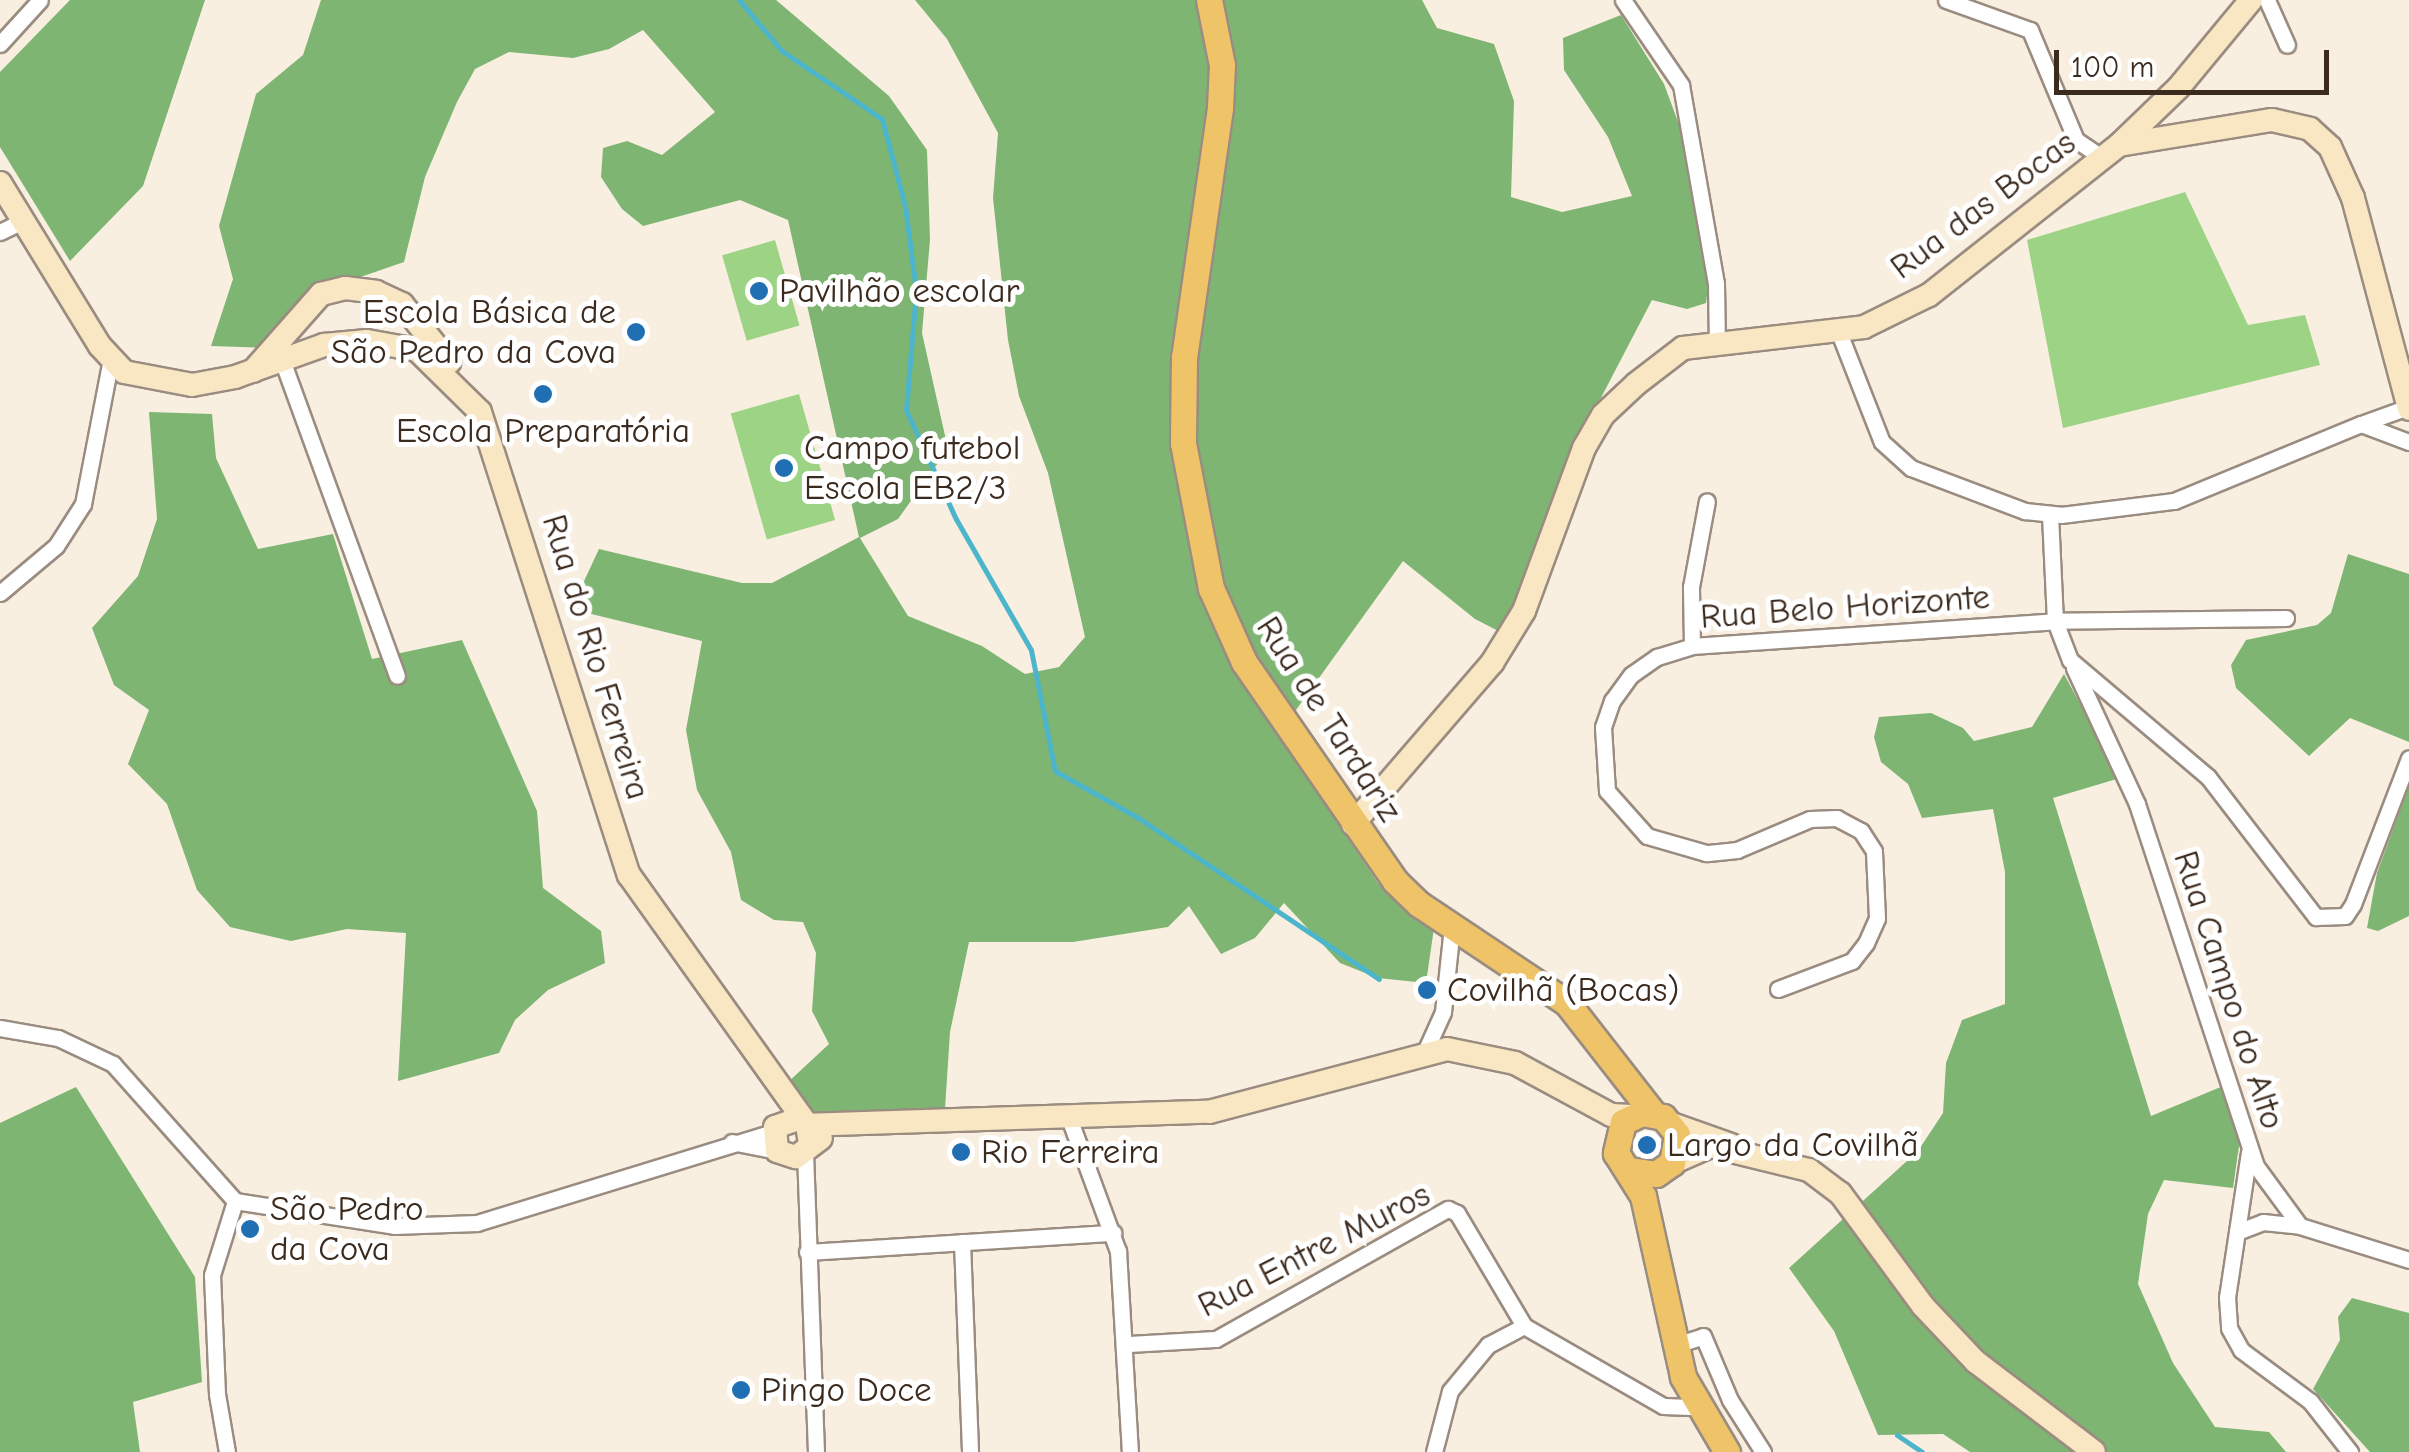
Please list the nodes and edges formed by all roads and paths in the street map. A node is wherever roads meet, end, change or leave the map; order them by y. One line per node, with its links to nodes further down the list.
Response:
1 (40, 0): 7 (street)
2 (1208, 0): 33 (main road, Rua de Tardariz)
3 (1623, 0): 16 (street)
4 (1946, 0): 9 (street)
5 (2251, 0): 9 (street, Rua das Bocas)
6 (2267, 0): 8 (street)
7 (0, 44)
8 (2287, 45)
9 (2111, 152): 14 (street, Rua das Bocas); 20 (street)
10 (0, 183): 11 (street)
11 (23, 221): 12 (street); 17 (street)
12 (0, 232)
13 (321, 294): 15 (street); 19 (street); 21 (street)
14 (1838, 330): 16 (street, Rua das Bocas); 25 (street)
15 (324, 344): 18 (street, Rua do Rio Ferreira); 21 (street, Rua do Rio Ferreira)
16 (1717, 344): 33 (street, Rua das Bocas)
17 (111, 358): 19 (street, Rua do Rio Ferreira); 26 (street)
18 (282, 360): 19 (street, Rua do Rio Ferreira); 31 (street)
19 (253, 370)
20 (2408, 408): 22 (street)
21 (480, 412): 41 (street, Rua do Rio Ferreira)
22 (2362, 424): 23 (street); 25 (street)
23 (2409, 442)
24 (1707, 501): 29 (street)
25 (2050, 514): 28 (street)
26 (0, 593)
27 (2286, 618): 28 (street, Rua Belo Horizonte)
28 (2055, 621): 29 (street, Rua Belo Horizonte); 30 (street, Rua Campo do Alto)
29 (1692, 646): 35 (street, Rua Belo Horizonte)
30 (2070, 660): 32 (street); 43 (street, Rua Campo do Alto)
31 (396, 676)
32 (2409, 758)
33 (1353, 824): 34 (main road, Rua de Tardariz)
34 (1452, 926): 37 (street); 40 (main road, Rua de Tardariz)
35 (1778, 988)
36 (0, 1028): 47 (street)
37 (1424, 1054): 38 (street); 39 (street)
38 (1594, 1107): 40 (street); 42 (street)
39 (1070, 1118): 41 (street); 51 (street)
40 (1652, 1118): 42 (main road); 44 (street); 45 (main road)
41 (792, 1138): 47 (street); 53 (street)
42 (1615, 1142): 46 (main road)
43 (2250, 1148): 49 (street, Rua Campo do Alto); 50 (street)
44 (1739, 1149): 45 (street); 66 (street)
45 (1669, 1166): 46 (main road); 48 (main road)
46 (1628, 1170): 48 (main road)
47 (235, 1202): 59 (street)
48 (1651, 1222): 57 (main road)
49 (2300, 1226): 50 (street); 54 (street)
50 (2237, 1232): 67 (street)
51 (1113, 1233): 52 (street); 56 (street)
52 (962, 1242): 53 (street); 61 (street)
53 (807, 1252): 60 (street)
54 (2409, 1260)
55 (1524, 1326): 56 (street, Rua Entre Muros); 58 (street); 63 (street)
56 (1128, 1344): 62 (street)
57 (1676, 1346): 58 (main road); 65 (street)
58 (1697, 1408): 64 (main road)
59 (226, 1452)
60 (816, 1452)
61 (970, 1452)
62 (1130, 1452)
63 (1434, 1452)
64 (1727, 1452)
65 (1763, 1452)
66 (2094, 1452)
67 (2350, 1452)

